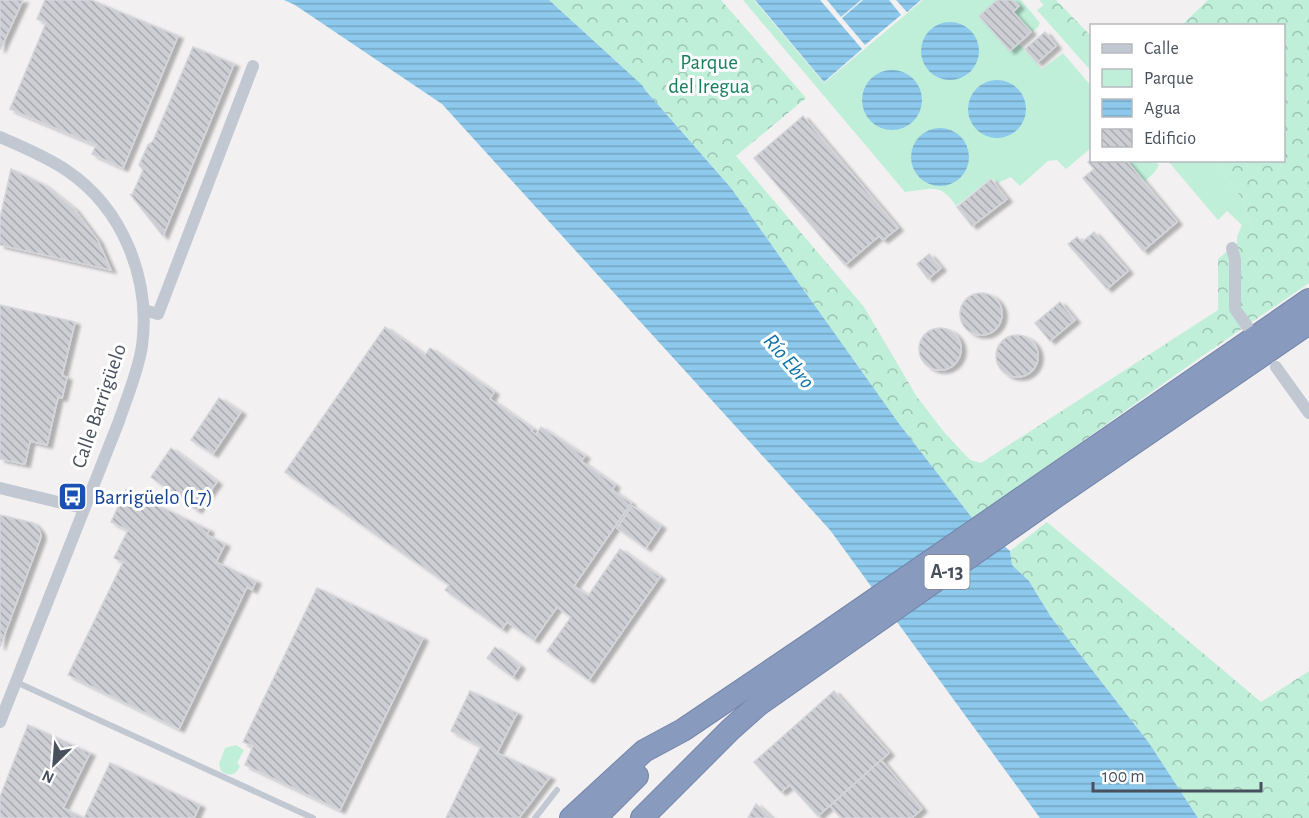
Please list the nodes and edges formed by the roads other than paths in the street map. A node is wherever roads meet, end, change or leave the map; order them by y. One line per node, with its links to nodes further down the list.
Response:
1 (253, 66): 5 (street)
2 (0, 137): 5 (street, Calle Barrigüelo)
3 (1232, 248): 7 (street)
4 (1309, 300): 10 (highway, A-13)
5 (144, 310): 12 (street, Calle Barrigüelo)
6 (1309, 324): 10 (highway, A-13)
7 (1247, 326)
8 (1276, 367): 9 (street)
9 (1309, 413)
10 (1063, 481): 13 (highway, A-13)
11 (0, 488): 12 (street)
12 (83, 508): 14 (street, Calle Barrigüelo)
13 (822, 648): 16 (highway, A-13); 17 (highway, A-13)
14 (16, 681): 15 (street, Calle Barrigüelo); 19 (lane)
15 (0, 722)
16 (731, 729): 23 (highway, A-13); 24 (highway)
17 (682, 730): 21 (highway); 22 (highway, A-13)
18 (557, 790): 20 (lane)
19 (313, 818)
20 (535, 818)
21 (571, 818)
22 (595, 818)
23 (623, 818)
24 (642, 818)

